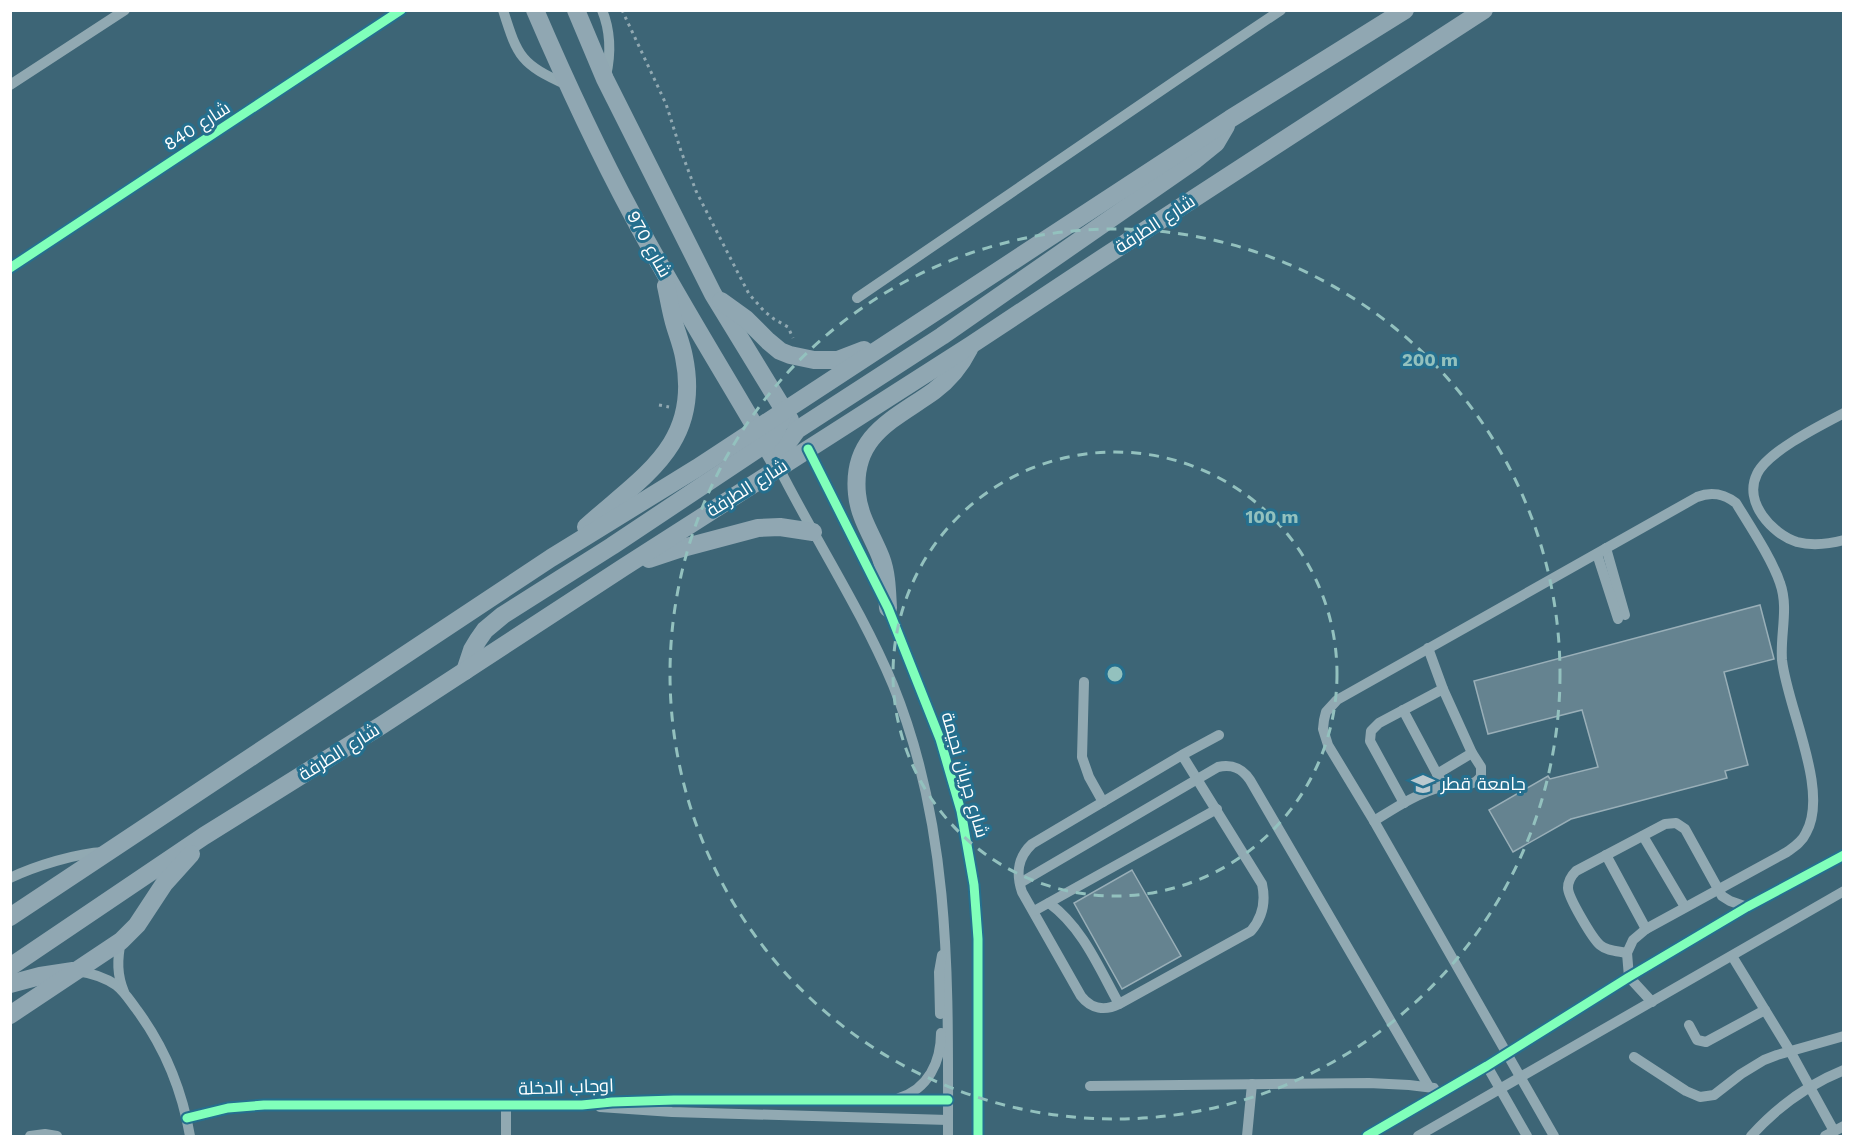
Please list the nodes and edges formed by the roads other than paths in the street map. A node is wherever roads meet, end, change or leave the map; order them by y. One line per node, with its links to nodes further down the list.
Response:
1 (125, 10): 11 (street)
2 (401, 10): 14 (street, شارع 840)
3 (503, 10): 12 (street)
4 (535, 10): 12 (main road, شارع 970)
5 (576, 10): 10 (main road, شارع 970)
6 (602, 10): 10 (street)
7 (1281, 10): 17 (street)
8 (1405, 10): 13 (main road)
9 (1484, 10): 18 (main road, شارع الطرفة)
10 (605, 80): 16 (main road, شارع 970)
11 (10, 85)
12 (567, 85): 15 (main road, شارع 970)
13 (1230, 119): 19 (main road); 22 (main road)
14 (10, 268)
15 (662, 269): 23 (main road, شارع 970); 29 (main road)
16 (713, 294): 19 (main road); 20 (main road, شارع 970)
17 (857, 298)
18 (971, 345): 24 (main road, شارع الطرفة); 31 (main road)
19 (880, 348): 20 (main road)
20 (784, 410): 22 (main road, شارع 970); 23 (main road)
21 (1844, 413): 27 (street)
22 (797, 430): 24 (main road, شارع 970); 25 (main road)
23 (761, 436): 25 (main road, شارع 970); 29 (main road); 34 (main road)
24 (808, 449): 25 (main road, شارع الطرفة); 31 (street, شارع جريان نجيمة)
25 (779, 468): 26 (street); 30 (main road, شارع الطرفة)
26 (813, 532): 30 (main road); 64 (street)
27 (1844, 540)
28 (1601, 551): 32 (street); 33 (street); 55 (street)
29 (551, 558): 50 (main road)
30 (624, 567): 34 (main road, شارع الطرفة)
31 (888, 608): 102 (street, شارع جريان نجيمة)
32 (1621, 617)
33 (1428, 648): 36 (street); 47 (street)
34 (465, 671): 48 (main road, شارع الطرفة)
35 (1084, 681): 44 (street)
36 (1443, 689): 37 (street); 39 (street)
37 (1403, 710): 41 (street); 45 (street)
38 (1219, 735): 40 (street)
39 (1472, 753): 41 (street); 43 (street)
40 (1182, 755): 42 (street); 44 (street)
41 (1437, 774): 43 (street)
42 (1198, 779): 46 (street); 54 (street); 87 (street)
43 (1444, 787): 45 (street)
44 (1103, 802): 54 (street)
45 (1404, 803): 47 (street)
46 (1217, 809): 57 (street); 73 (street)
47 (1374, 822): 79 (street)
48 (204, 836): 63 (main road); 67 (main road, شارع الطرفة)
49 (1643, 836): 51 (street); 55 (street); 59 (street)
50 (110, 852): 53 (street); 61 (main road)
51 (1606, 855): 62 (street); 65 (street)
52 (1844, 855): 58 (street)
53 (10, 878)
54 (1020, 883): 60 (street)
55 (1718, 891): 58 (street); 59 (street)
56 (1844, 891): 66 (street)
57 (1049, 903): 60 (street); 73 (street)
58 (1747, 906): 69 (street)
59 (1685, 907): 62 (street)
60 (1034, 911): 73 (street)
61 (10, 917)
62 (1646, 929): 65 (street)
63 (121, 942): 68 (main road); 71 (street)
64 (946, 944): 90 (street); 91 (street)
65 (1626, 953): 69 (street)
66 (1732, 956): 72 (street); 74 (street)
67 (10, 967)
68 (77, 971): 70 (main road); 71 (street); 75 (main road)
69 (1629, 977): 72 (street); 79 (street)
70 (10, 984)
71 (124, 993): 94 (street)
72 (1652, 1002): 83 (street)
73 (1119, 1004)
74 (1765, 1011): 76 (street); 78 (street)
75 (10, 1016)
76 (1689, 1025)
77 (1844, 1036): 78 (street)
78 (1790, 1051): 80 (street); 86 (street)
79 (1507, 1053): 81 (street); 83 (street)
80 (1634, 1057)
81 (1487, 1066): 88 (street); 89 (street)
82 (1844, 1070): 86 (street)
83 (1521, 1077): 88 (street); 107 (street)
84 (1252, 1084): 85 (street); 87 (street); 103 (street)
85 (1090, 1086)
86 (1810, 1086): 96 (street); 108 (street)
87 (1429, 1087): 89 (street)
88 (1500, 1089): 105 (street); 106 (street)
89 (1446, 1090): 104 (street)
90 (892, 1100): 91 (street, اوجاب الدخلة); 93 (street, اوجاب الدخلة)
91 (948, 1100): 95 (street)
92 (506, 1105): 93 (street, اوجاب الدخلة); 94 (street, اوجاب الدخلة); 100 (street)
93 (582, 1105): 95 (street, اوجاب الدخلة)
94 (187, 1118): 99 (street)
95 (948, 1120): 101 (street)
96 (1834, 1131)
97 (30, 1137): 98 (street)
98 (57, 1137)
99 (190, 1137)
100 (506, 1137)
101 (948, 1137)
102 (978, 1137)
103 (1247, 1137)
104 (1367, 1137)
105 (1418, 1137)
106 (1527, 1137)
107 (1554, 1137)
108 (1751, 1137)

